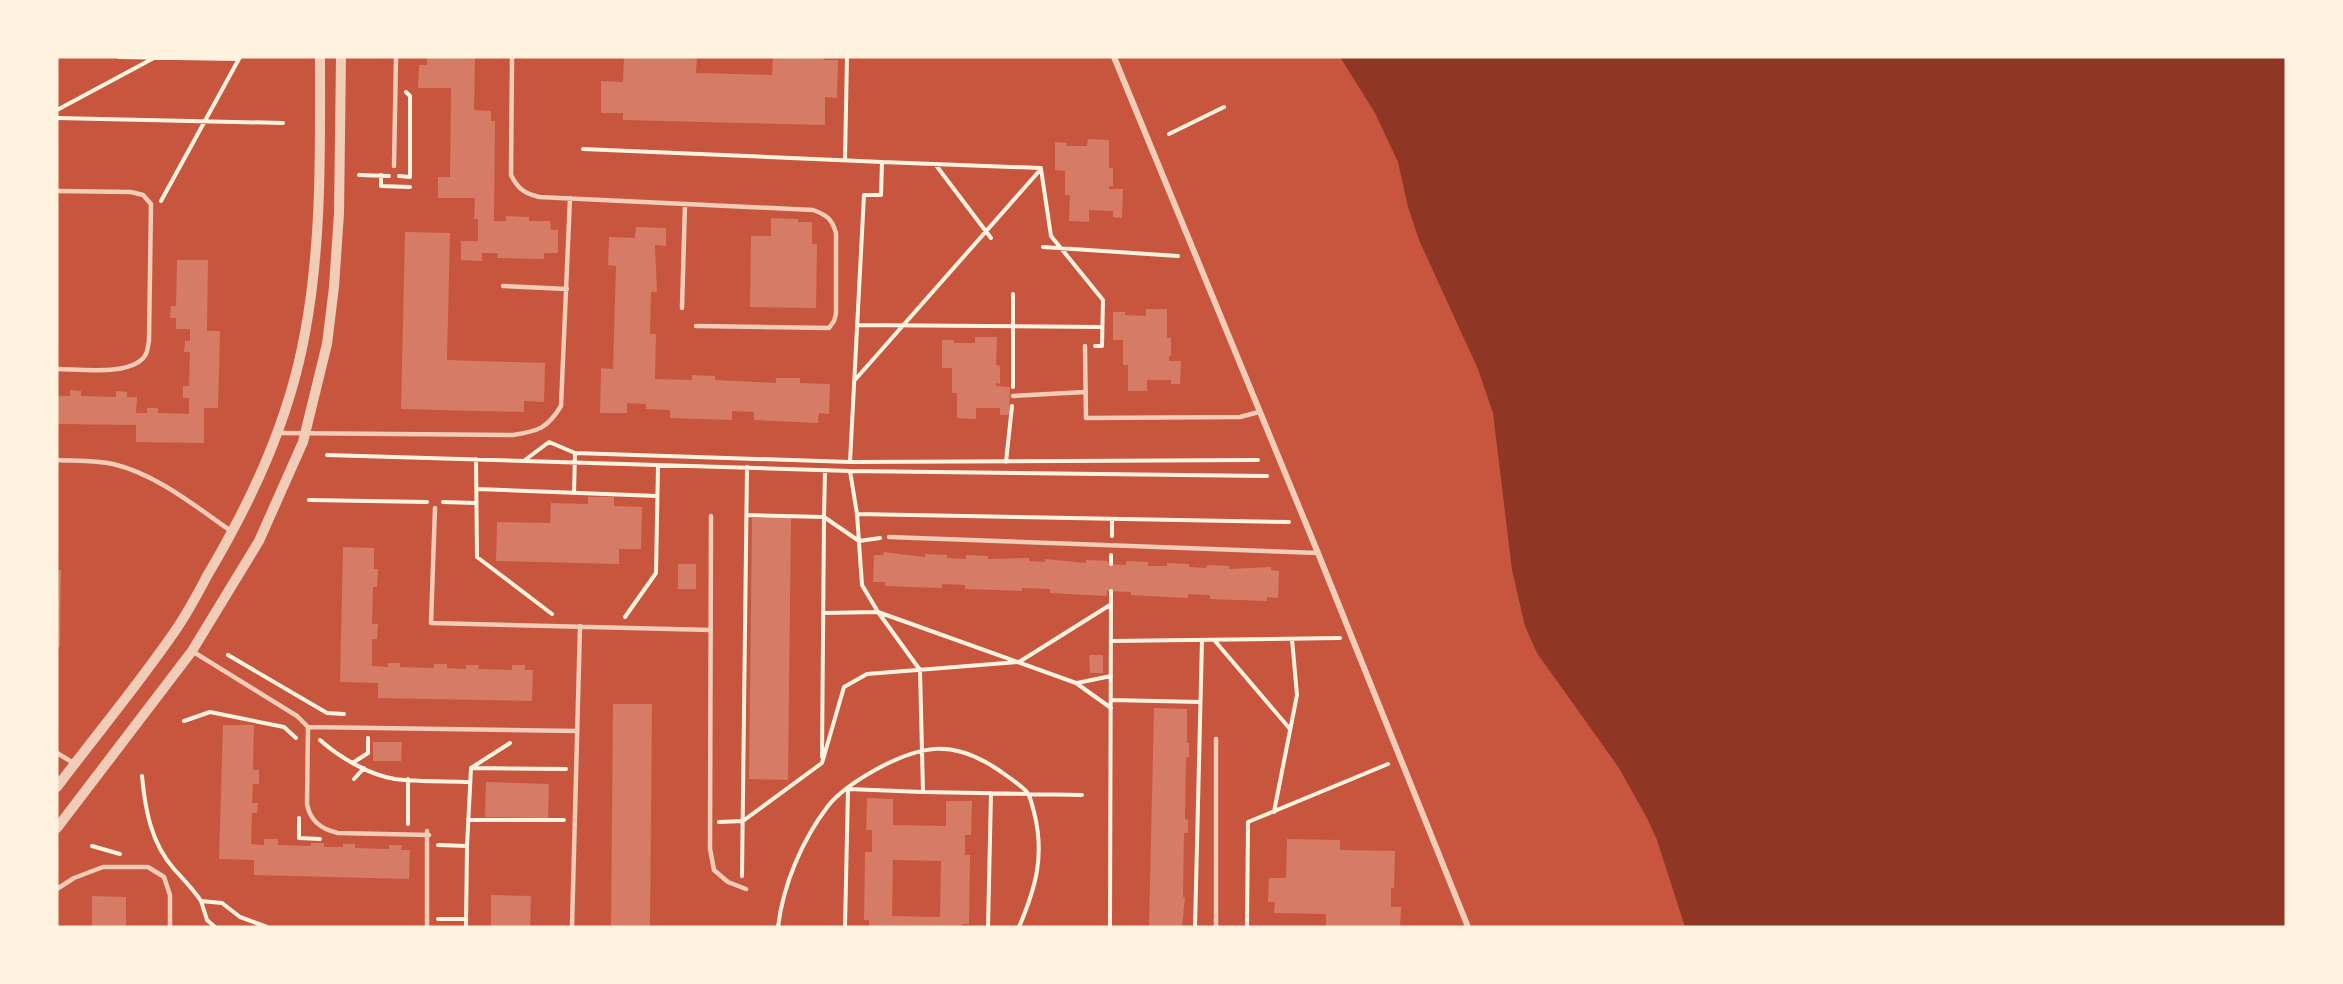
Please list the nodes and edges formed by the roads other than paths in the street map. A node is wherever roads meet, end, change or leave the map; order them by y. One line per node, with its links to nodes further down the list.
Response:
1 (320, 57): 19 (street)
2 (341, 57): 20 (street)
3 (396, 57): 6 (lane)
4 (512, 57): 8 (lane)
5 (1114, 57): 18 (street)
6 (394, 166)
7 (57, 191): 15 (lane)
8 (570, 198): 9 (lane); 11 (lane)
9 (685, 204): 12 (lane); 13 (lane)
10 (503, 286): 11 (lane)
11 (567, 289): 20 (lane)
12 (682, 308)
13 (696, 326)
14 (1085, 346): 16 (lane)
15 (57, 369)
16 (1085, 392): 17 (lane); 18 (lane)
17 (1013, 396)
18 (1259, 412): 26 (street)
19 (278, 433): 20 (lane); 24 (street)
20 (306, 434): 29 (street)
21 (57, 460): 24 (lane)
22 (435, 508): 27 (lane)
23 (711, 516): 28 (lane)
24 (233, 532): 34 (street)
25 (889, 537): 26 (lane)
26 (1318, 553): 43 (street)
27 (580, 626): 28 (lane); 31 (lane)
28 (711, 630): 38 (lane)
29 (192, 651): 30 (lane); 36 (street)
30 (308, 727): 31 (lane); 40 (lane)
31 (577, 731): 41 (lane)
32 (1216, 739): 42 (lane)
33 (57, 753): 34 (lane)
34 (75, 764): 35 (street)
35 (57, 787)
36 (57, 828)
37 (57, 889): 39 (lane)
38 (744, 889)
39 (170, 927)
40 (427, 927)
41 (572, 927)
42 (1216, 927)
43 (1468, 927)

